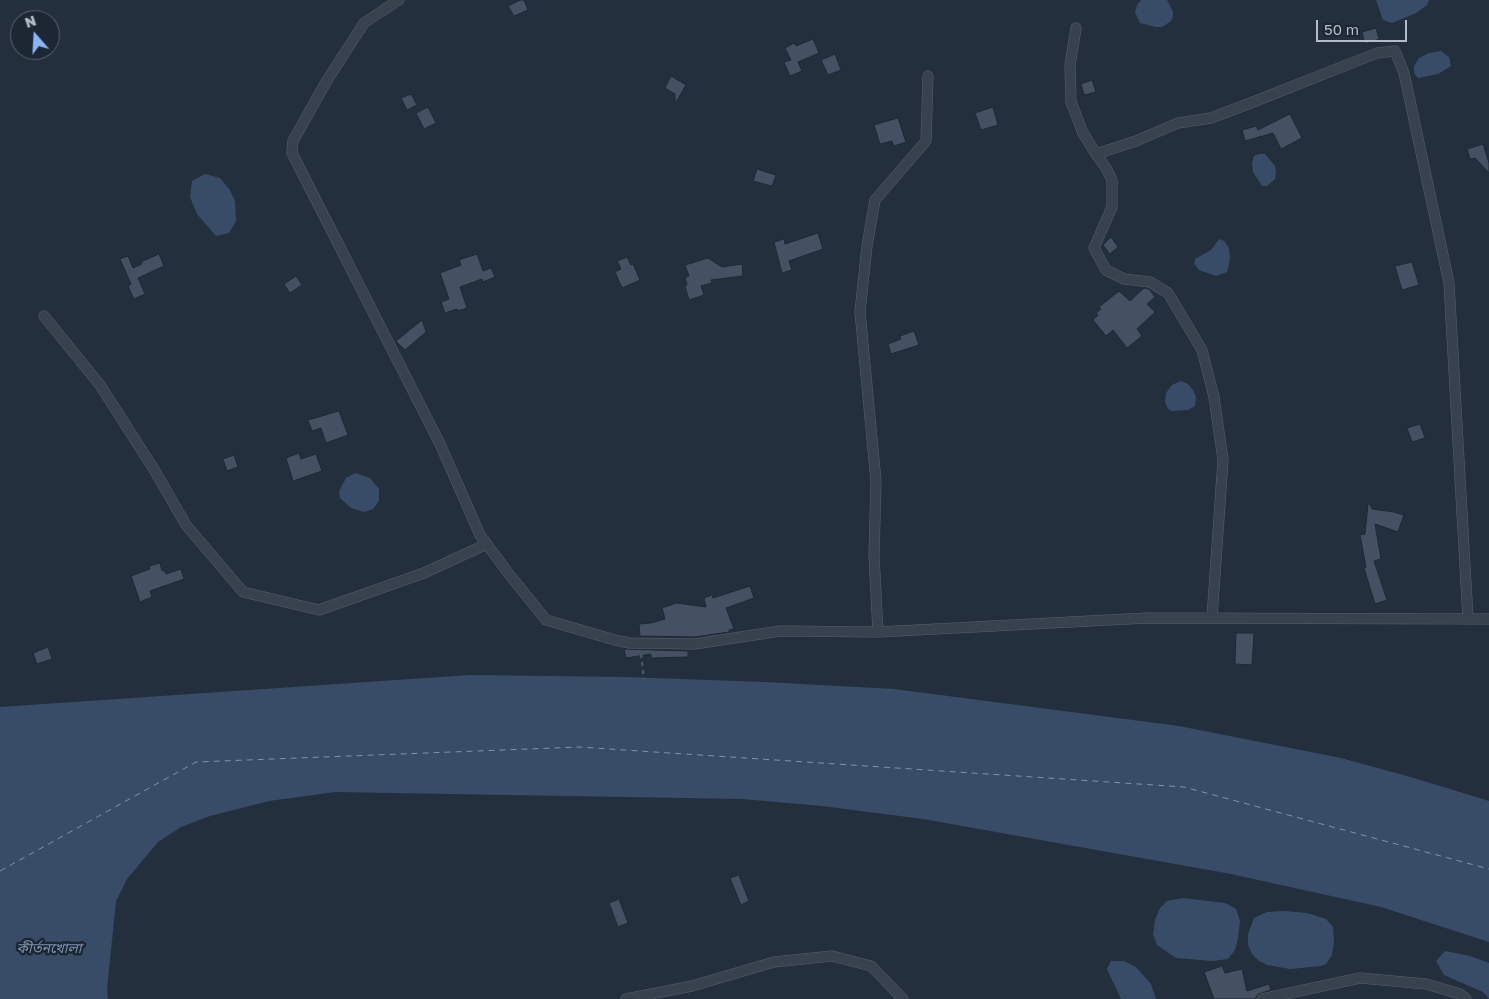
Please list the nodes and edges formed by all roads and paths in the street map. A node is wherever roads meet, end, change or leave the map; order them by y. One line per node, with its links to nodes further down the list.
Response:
1 (399, 0): 6 (street)
2 (1076, 28): 4 (street)
3 (928, 76): 10 (street)
4 (1096, 154): 7 (street); 8 (street)
5 (44, 316): 6 (street)
6 (487, 544): 11 (street)
7 (1212, 618): 8 (street); 10 (street)
8 (1468, 618): 9 (street)
9 (1489, 619)
10 (878, 632): 11 (street)
11 (640, 643): 12 (path)
12 (644, 680)
13 (626, 999): 14 (street)
14 (903, 999)
15 (1262, 999): 16 (street)
16 (1466, 999)

